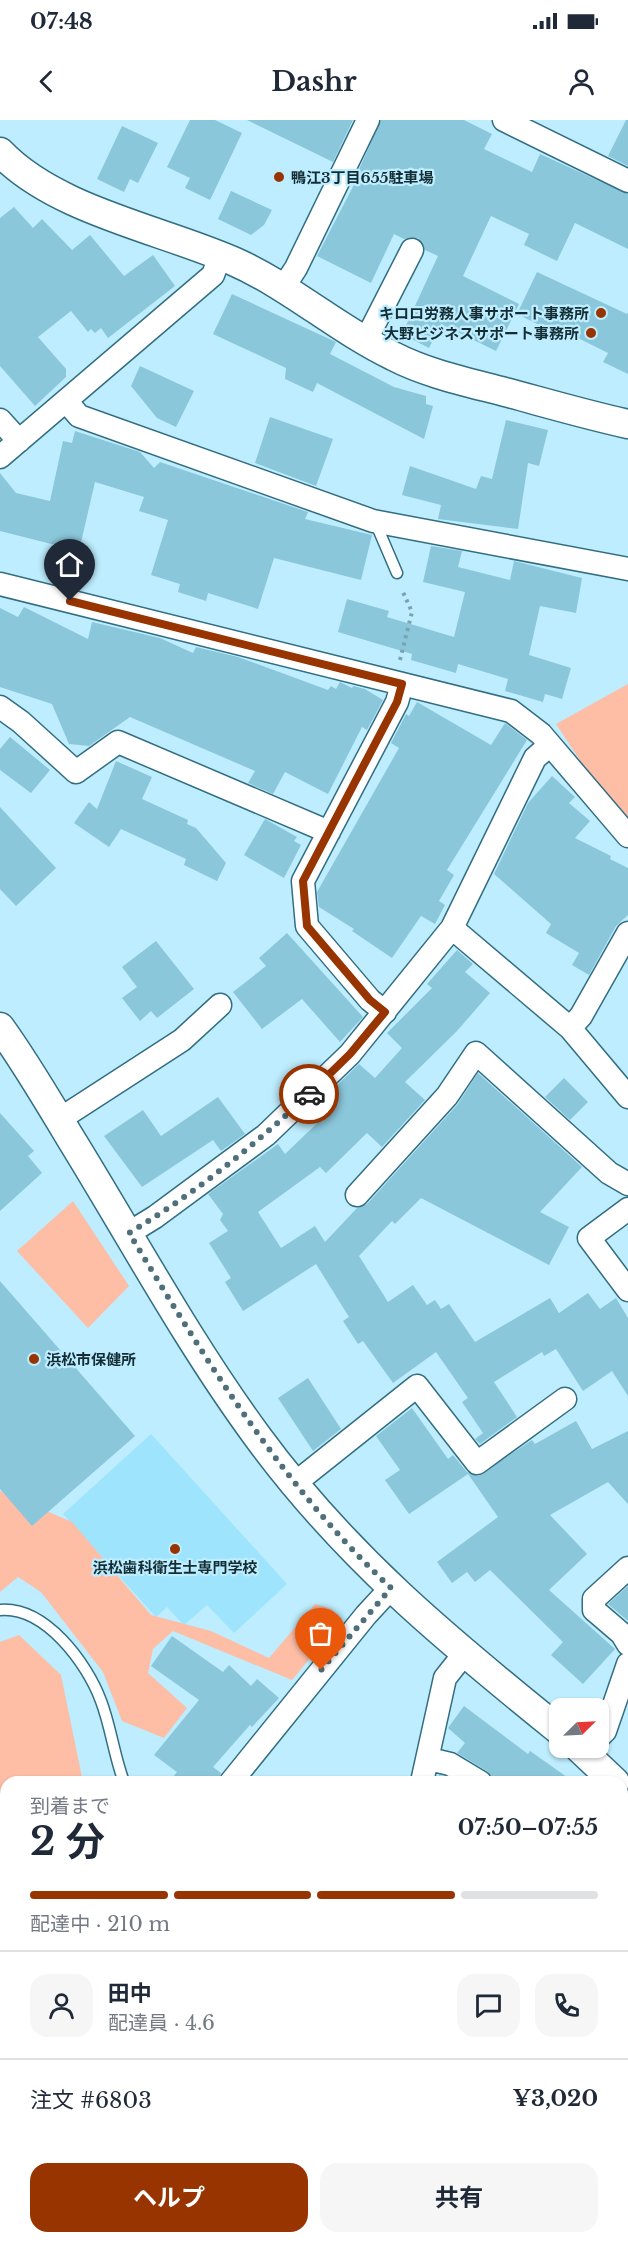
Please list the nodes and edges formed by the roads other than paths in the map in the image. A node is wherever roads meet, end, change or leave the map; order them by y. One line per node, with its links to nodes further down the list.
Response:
1 (368, 120): 7 (street)
2 (504, 120): 4 (street)
3 (0, 152): 6 (street)
4 (628, 181)
5 (412, 250): 8 (street)
6 (220, 256): 7 (street); 9 (street)
7 (283, 288): 8 (street)
8 (365, 342): 11 (street)
9 (66, 401): 12 (street); 14 (street)
10 (0, 420): 12 (street)
11 (628, 424)
12 (19, 441): 13 (street)
13 (0, 457)
14 (381, 523): 15 (street); 16 (lane)
15 (628, 569)
16 (397, 573)
17 (0, 584): 18 (street)
18 (398, 683): 20 (street); 21 (street)
19 (0, 707): 21 (street)
20 (550, 745): 22 (street); 23 (street)
21 (329, 832): 26 (street)
22 (628, 836)
23 (452, 928): 26 (street); 28 (street)
24 (628, 933): 28 (street)
25 (220, 1005): 30 (street)
26 (385, 1012): 34 (street)
27 (0, 1027): 30 (street)
28 (570, 1028): 29 (street)
29 (628, 1097)
30 (60, 1119): 34 (street)
31 (628, 1184): 32 (street)
32 (357, 1195)
33 (628, 1209): 35 (street)
34 (129, 1233): 37 (street)
35 (628, 1290)
36 (565, 1399): 37 (street)
37 (294, 1484): 39 (street)
38 (628, 1568): 41 (street)
39 (391, 1588): 42 (street); 49 (street)
40 (0, 1610): 48 (lane)
41 (628, 1644)
42 (464, 1654): 45 (street); 47 (street)
43 (628, 1664): 44 (street)
44 (609, 1719)
45 (549, 1722)
46 (596, 1758): 52 (street)
47 (429, 1760): 50 (street); 51 (street)
48 (122, 1776)
49 (236, 1776)
50 (424, 1776)
51 (470, 1776)
52 (610, 1776)

